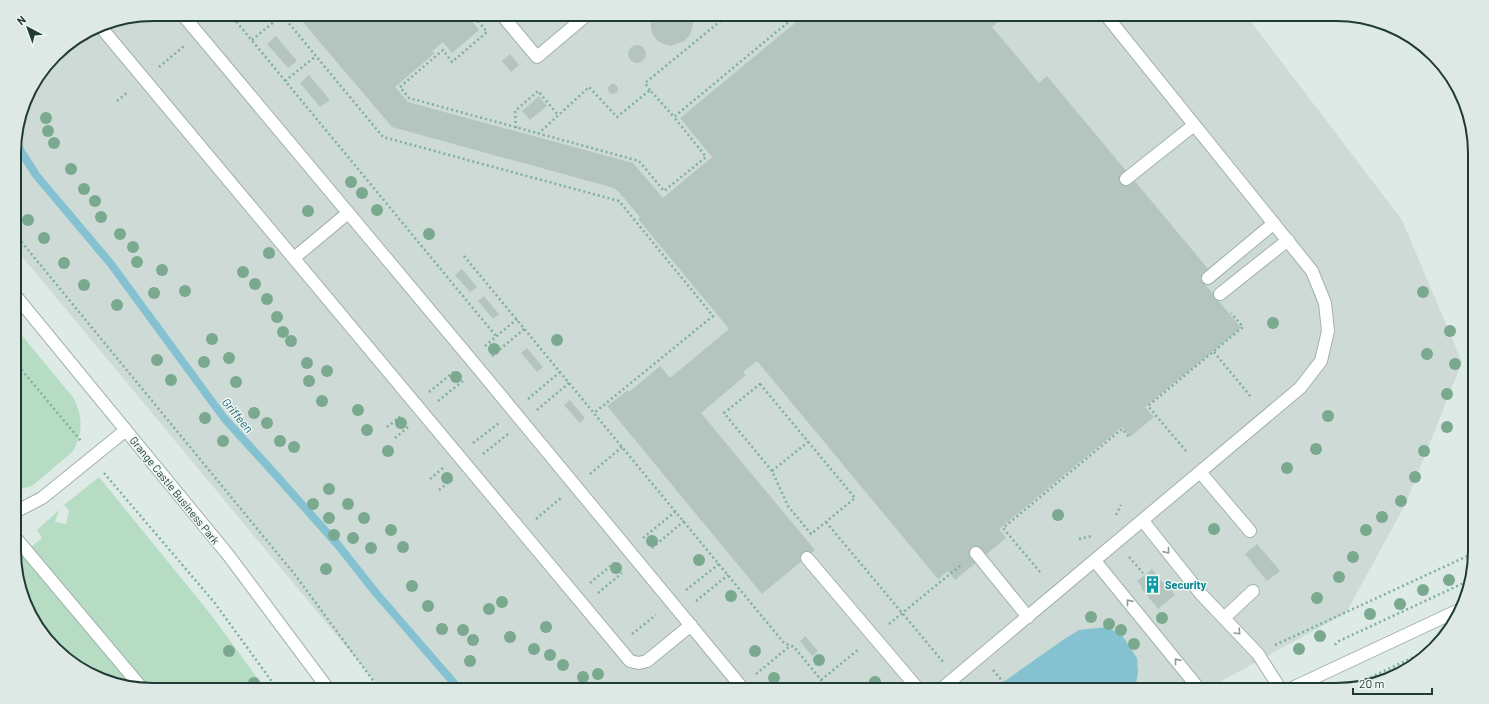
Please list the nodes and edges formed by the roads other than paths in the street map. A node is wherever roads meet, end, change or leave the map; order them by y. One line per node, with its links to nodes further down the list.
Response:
1 (188, 21): 8 (street)
2 (507, 21): 3 (street)
3 (580, 21)
4 (1110, 21): 6 (street)
5 (104, 31): 11 (street)
6 (1194, 125): 7 (street); 9 (street)
7 (1126, 179)
8 (348, 213): 11 (street); 28 (street)
9 (1274, 223): 10 (street); 12 (street)
10 (1288, 240): 13 (street); 16 (street)
11 (294, 258): 28 (street)
12 (1208, 278)
13 (1220, 294)
14 (21, 302): 15 (street, Grange Castle Business Park)
15 (126, 430): 17 (street); 30 (street, Grange Castle Business Park)
16 (1200, 472): 18 (street); 19 (street)
17 (21, 509)
18 (1143, 521): 23 (street); 27 (street, one-way to 27)
19 (1250, 531)
20 (21, 544): 29 (street)
21 (976, 553): 26 (street)
22 (807, 558): 32 (street)
23 (1095, 561): 26 (street); 34 (street, one-way to 23)
24 (1253, 591): 27 (street)
25 (1452, 613): 36 (street)
26 (1028, 617): 33 (street)
27 (1224, 618): 35 (street, one-way to 35)
28 (691, 625): 31 (street)
29 (136, 681)
30 (324, 683)
31 (738, 683)
32 (913, 683)
33 (948, 683)
34 (1194, 683)
35 (1277, 683)
36 (1303, 683)

